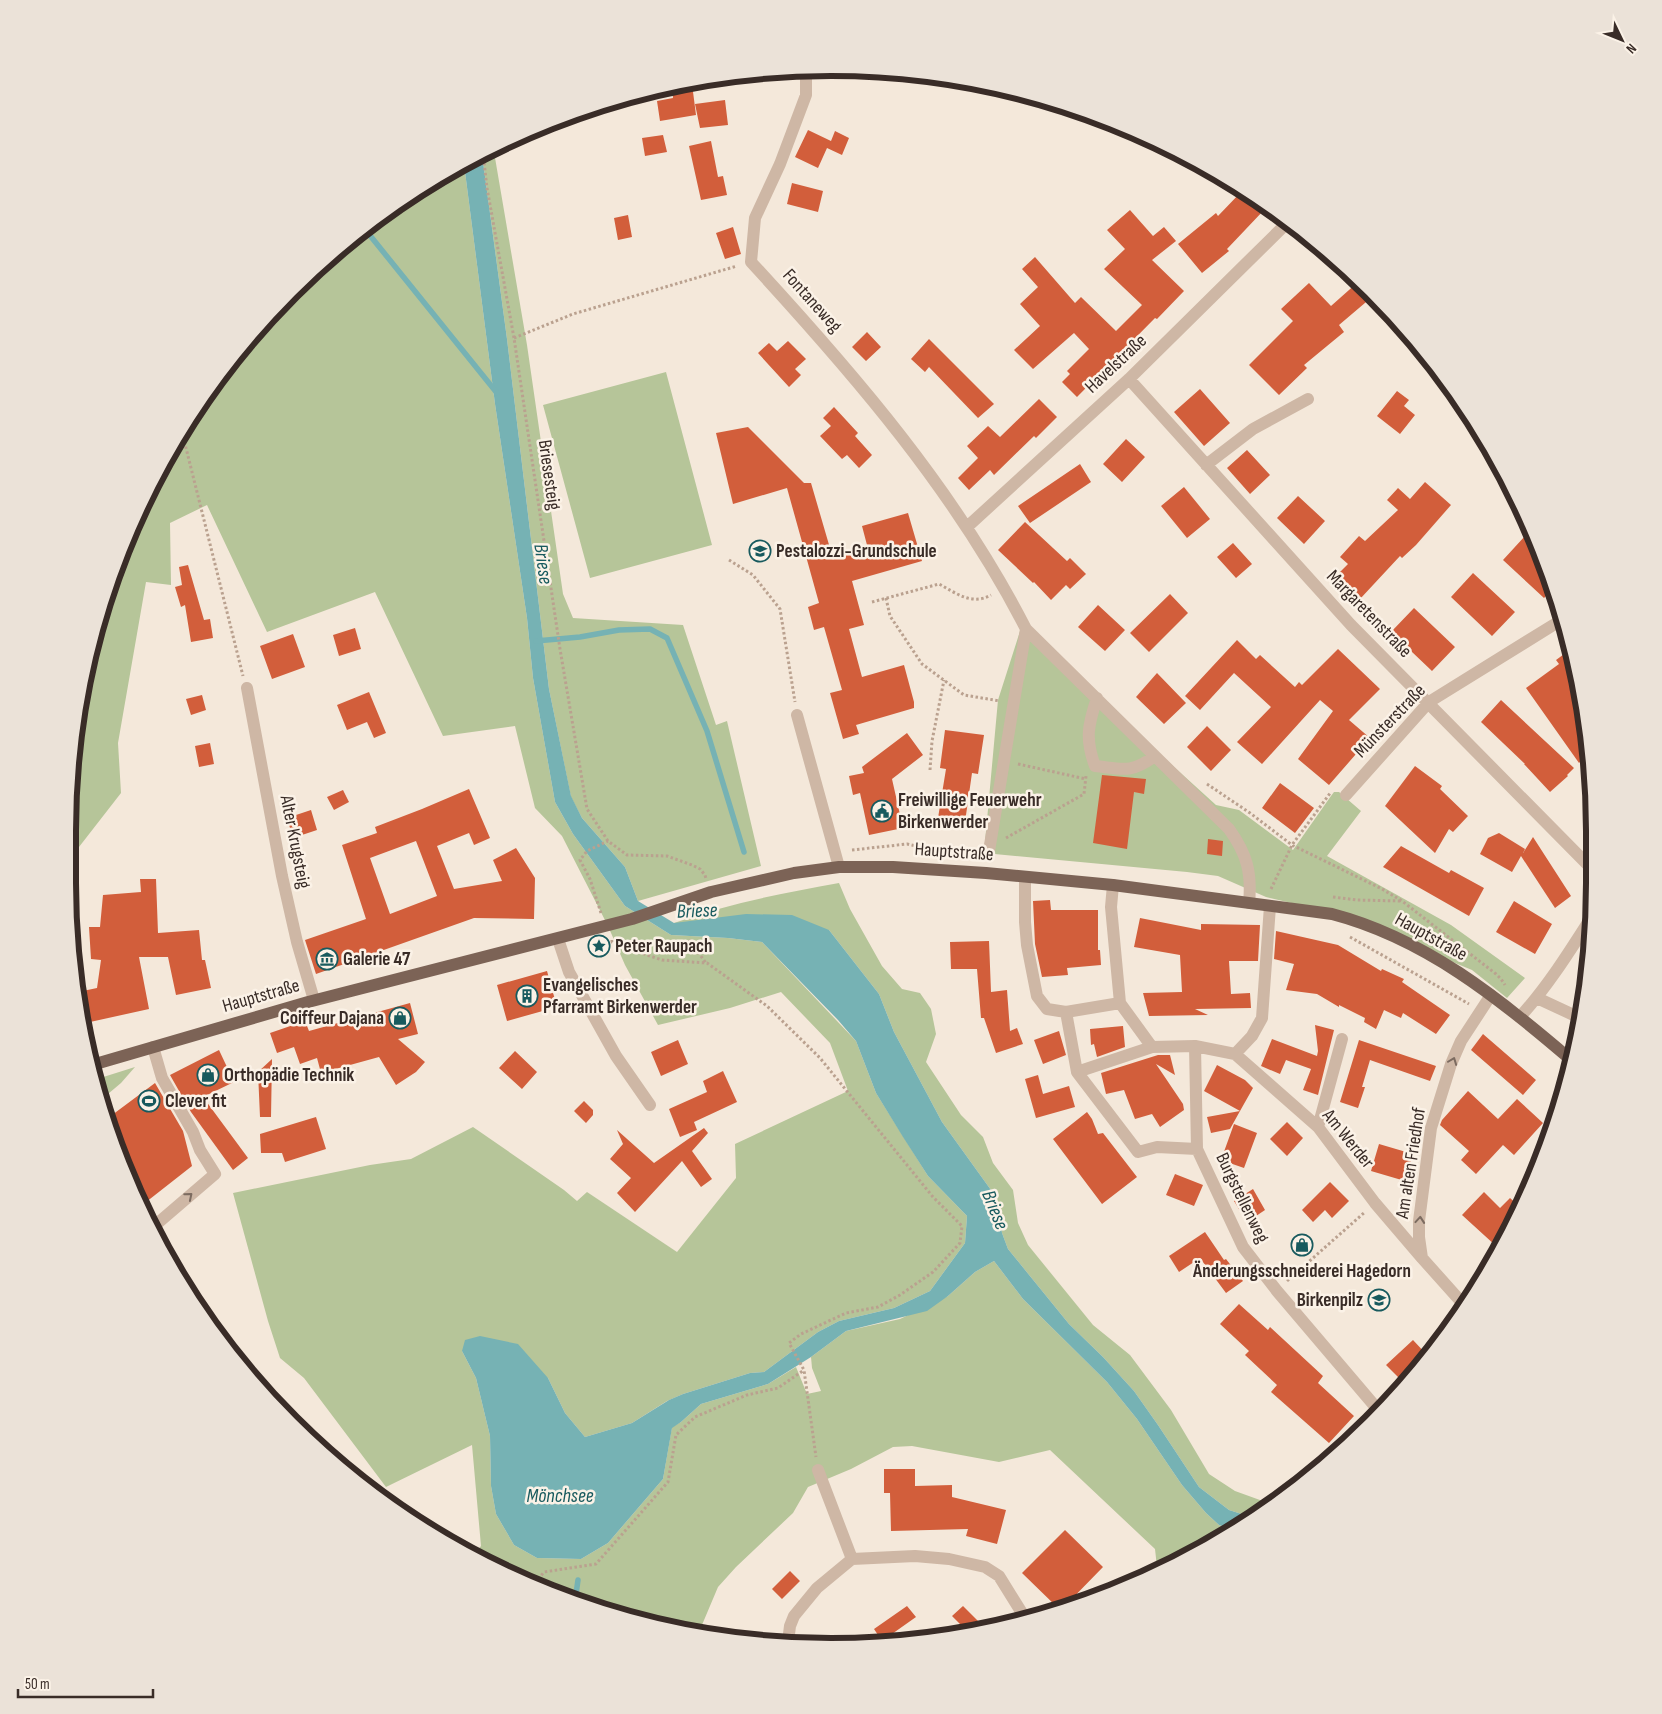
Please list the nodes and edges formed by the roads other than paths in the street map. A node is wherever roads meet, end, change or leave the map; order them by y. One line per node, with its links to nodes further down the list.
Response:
1 (806, 77): 6 (street, Fontaneweg)
2 (1283, 227): 3 (street, Havelstraße)
3 (1129, 379): 5 (street, Margaretenstraße); 6 (street, Havelstraße)
4 (1308, 399): 5 (street)
5 (1206, 465): 11 (street, Margaretenstraße)
6 (967, 527): 8 (street)
7 (1556, 623): 11 (street, Münsterstraße)
8 (1026, 629): 10 (street); 15 (street, Hauptstraße)
9 (247, 688): 26 (street, Alter Krugsteig)
10 (1097, 698): 13 (street); 13 (street)
11 (1429, 702): 14 (street, Münsterstraße); 16 (street, Margaretenstraße)
12 (797, 714): 17 (street)
13 (1155, 756): 20 (street)
14 (1346, 795)
15 (989, 849)
16 (1586, 863)
17 (839, 867): 18 (main road, Hauptstraße); 23 (main road, Hauptstraße)
18 (1025, 877): 19 (main road, Hauptstraße); 28 (street)
19 (1113, 885): 20 (main road, Hauptstraße); 27 (street)
20 (1249, 903): 21 (main road, Hauptstraße)
21 (1270, 906): 24 (main road, Hauptstraße); 35 (street)
22 (1584, 930): 25 (street)
23 (558, 939): 26 (main road, Hauptstraße); 39 (street)
24 (1491, 995): 30 (main road, Hauptstraße); 43 (street, Am alten Friedhof, one-way to 24)
25 (1537, 998): 29 (street); 30 (street)
26 (314, 1000): 33 (main road, Hauptstraße)
27 (1120, 1003): 28 (street); 34 (street)
28 (1066, 1012): 38 (street)
29 (1574, 1015)
30 (1520, 1017): 36 (main road, Hauptstraße)
31 (1342, 1039): 40 (street)
32 (1195, 1046): 34 (street); 35 (street); 41 (street, Burgstellenweg)
33 (153, 1047): 37 (main road, Hauptstraße); 42 (street, one-way to 33)
34 (1152, 1047): 38 (street)
35 (1235, 1054): 40 (street, Am Werder)
36 (1565, 1056)
37 (99, 1063)
38 (1077, 1072): 41 (street)
39 (650, 1105)
40 (1318, 1127): 43 (street, Am Werder)
41 (1197, 1150): 45 (street, Burgstellenweg)
42 (157, 1223)
43 (1422, 1258): 44 (street)
44 (1460, 1300)
45 (1375, 1406)
46 (818, 1470): 47 (street)
47 (852, 1558): 48 (street); 49 (street)
48 (1022, 1613)
49 (789, 1636)

